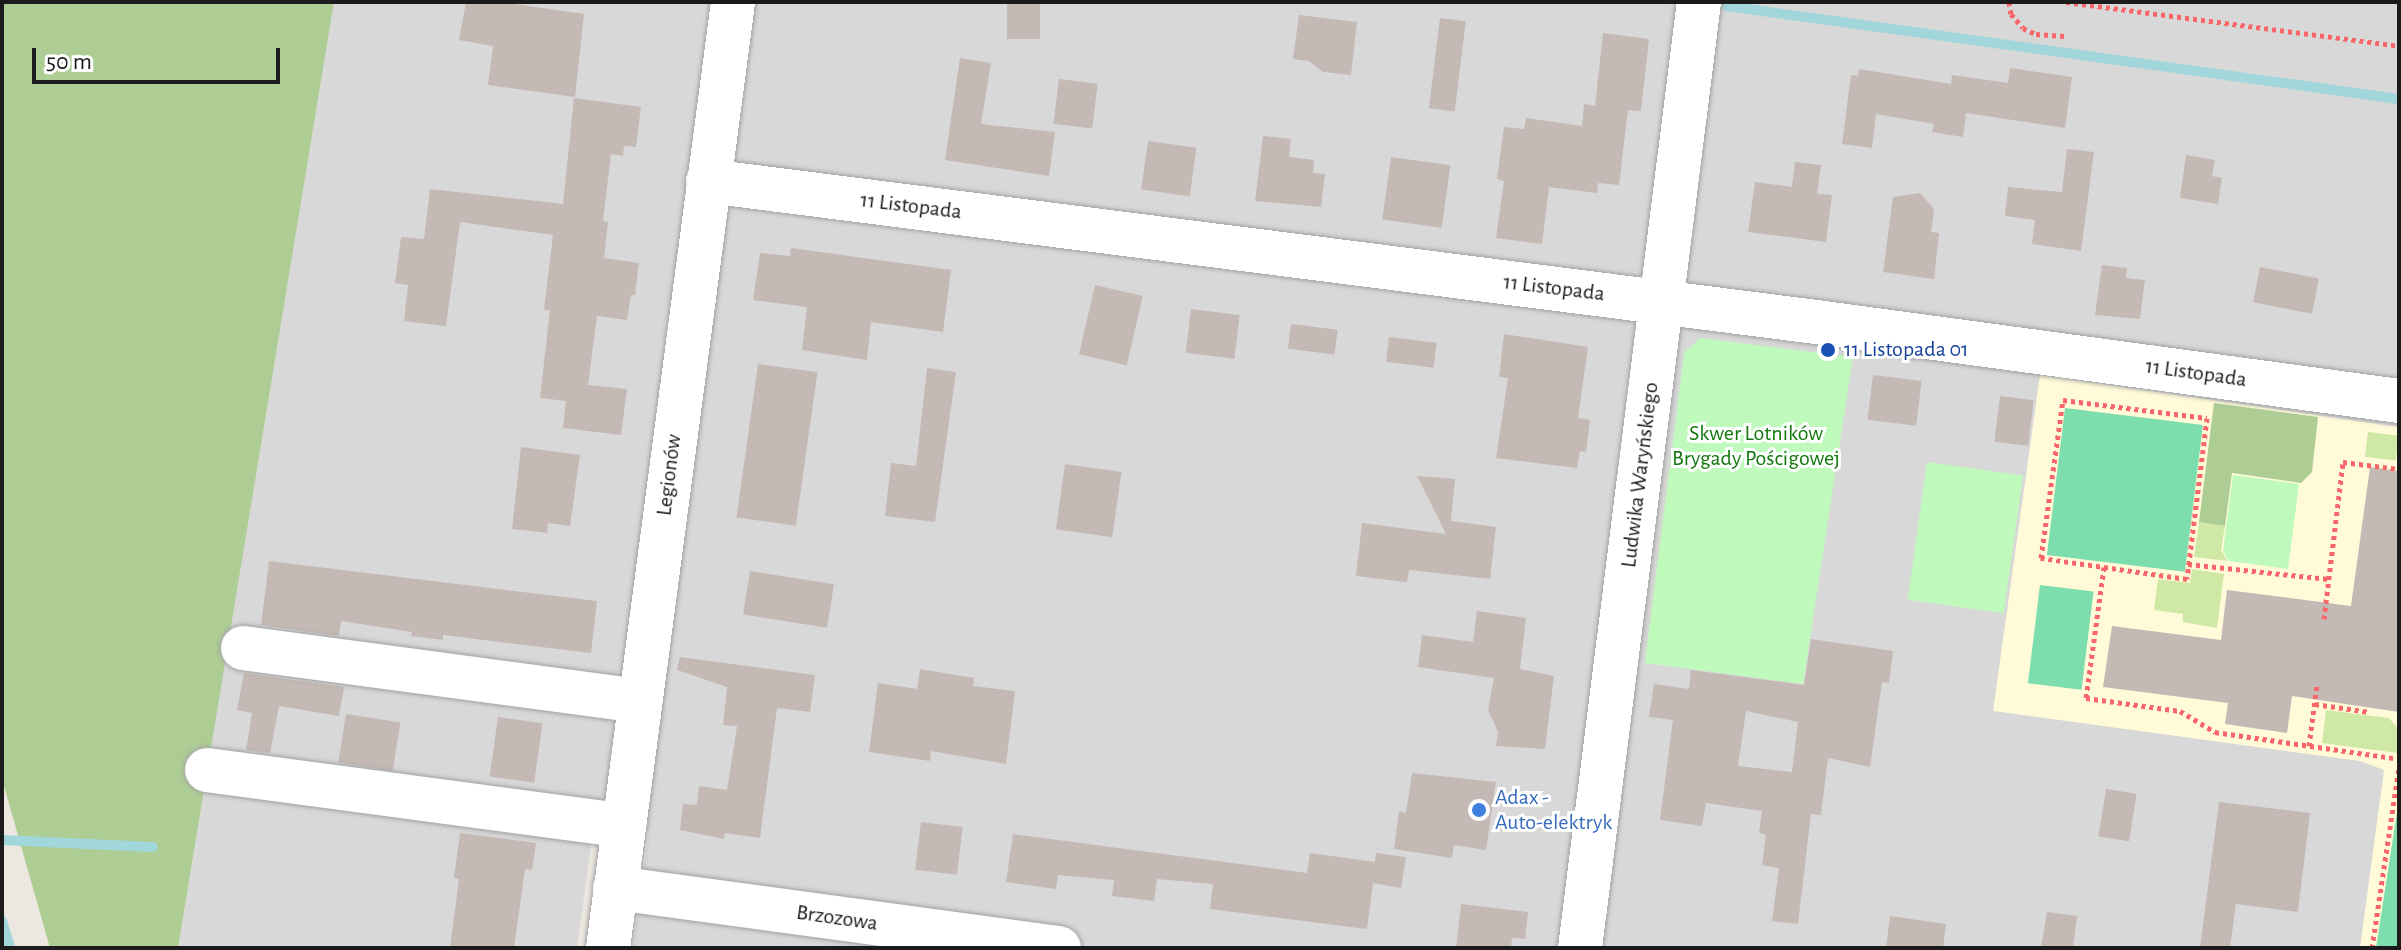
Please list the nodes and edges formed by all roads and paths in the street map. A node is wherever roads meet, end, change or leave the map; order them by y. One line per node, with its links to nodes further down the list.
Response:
1 (733, 2): 7 (street, Legionów)
2 (1699, 2): 8 (street, Ludwika Waryńskiego)
3 (2009, 2): 5 (path)
4 (2066, 2): 6 (path)
5 (2067, 36)
6 (2399, 46)
7 (708, 181): 8 (street, 11 Listopada); 17 (street, Legionów)
8 (1662, 302): 9 (street, 11 Listopada); 29 (street, Ludwika Waryńskiego)
9 (2399, 401)
10 (2399, 469): 13 (path)
11 (2188, 564): 12 (path); 12 (path); 13 (path)
12 (2104, 567): 20 (path)
13 (2329, 579): 14 (path)
14 (2324, 619)
15 (243, 648): 17 (street)
16 (2317, 684): 18 (path)
17 (640, 701): 24 (street, Legionów)
18 (2315, 704): 19 (path); 20 (path)
19 (2369, 712)
20 (2309, 746): 21 (path)
21 (2399, 759)
22 (2399, 767): 30 (path)
23 (207, 770): 24 (street)
24 (624, 826): 25 (street, Legionów)
25 (615, 888): 26 (street, Brzozowa); 27 (street, Legionów)
26 (966, 942): 28 (street, Brzozowa)
27 (608, 948)
28 (1059, 948)
29 (1580, 948)
30 (2372, 948)

